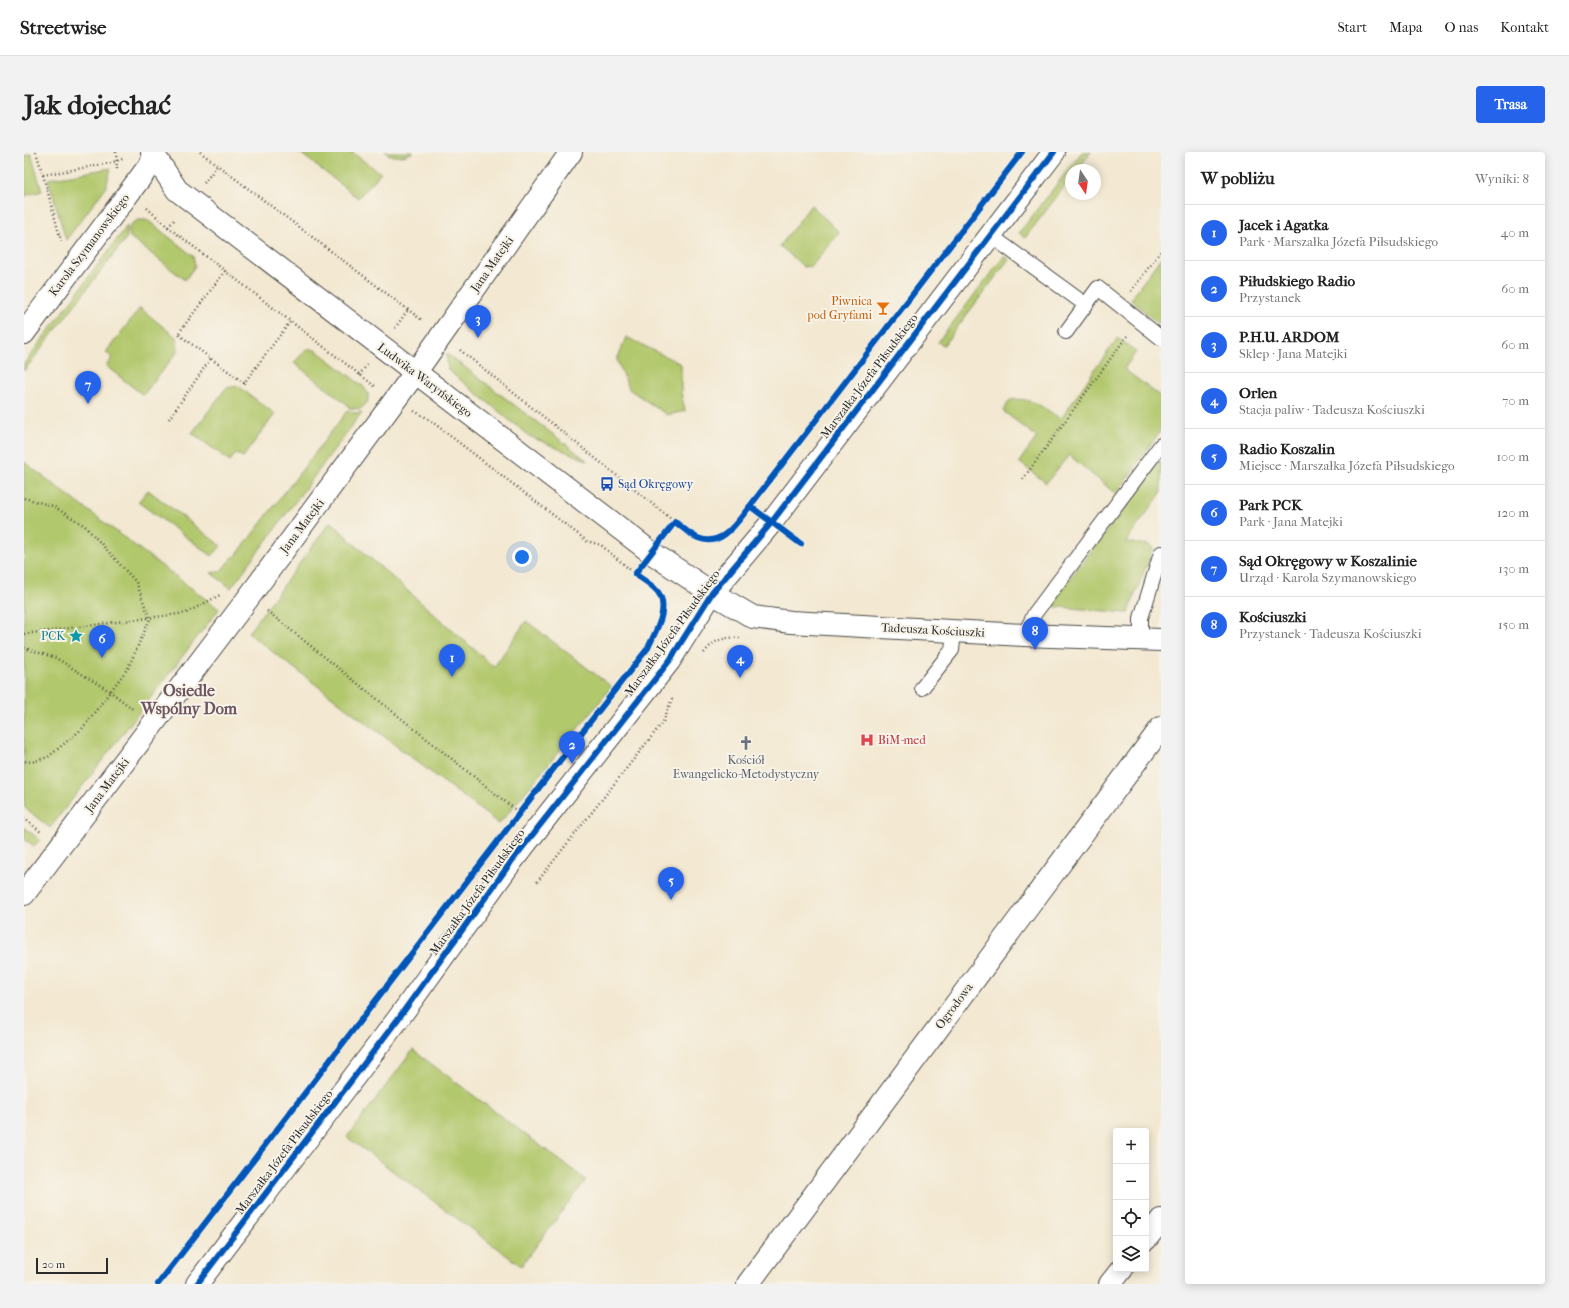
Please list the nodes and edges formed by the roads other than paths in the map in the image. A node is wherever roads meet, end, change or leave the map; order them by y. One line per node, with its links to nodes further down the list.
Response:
1 (571, 152): 9 (street, Jana Matejki)
2 (1054, 152): 4 (street, Marszałka Józefa Piłsudskiego)
3 (146, 155): 7 (street, Karola Szymanowskiego); 9 (street, Ludwika Waryńskiego)
4 (990, 235): 5 (lane); 12 (street, Marszałka Józefa Piłsudskiego)
5 (1086, 304): 6 (lane); 8 (lane)
6 (1066, 332)
7 (24, 333)
8 (1161, 338)
9 (415, 373): 12 (street, Ludwika Waryńskiego); 18 (street, Jana Matejki)
10 (1161, 445): 14 (lane)
11 (1161, 553): 15 (lane)
12 (712, 593): 13 (street, Tadeusza Kościuszki); 22 (street, Marszałka Józefa Piłsudskiego)
13 (954, 631): 14 (street, Tadeusza Kościuszki); 16 (lane)
14 (1024, 635): 15 (street, Tadeusza Kościuszki)
15 (1151, 639)
16 (922, 688)
17 (1161, 728): 23 (street, Ogrodowa)
18 (24, 894)
19 (1161, 1220): 20 (street)
20 (1148, 1236)
21 (1120, 1272): 24 (street)
22 (197, 1284)
23 (748, 1284)
24 (1110, 1284)

